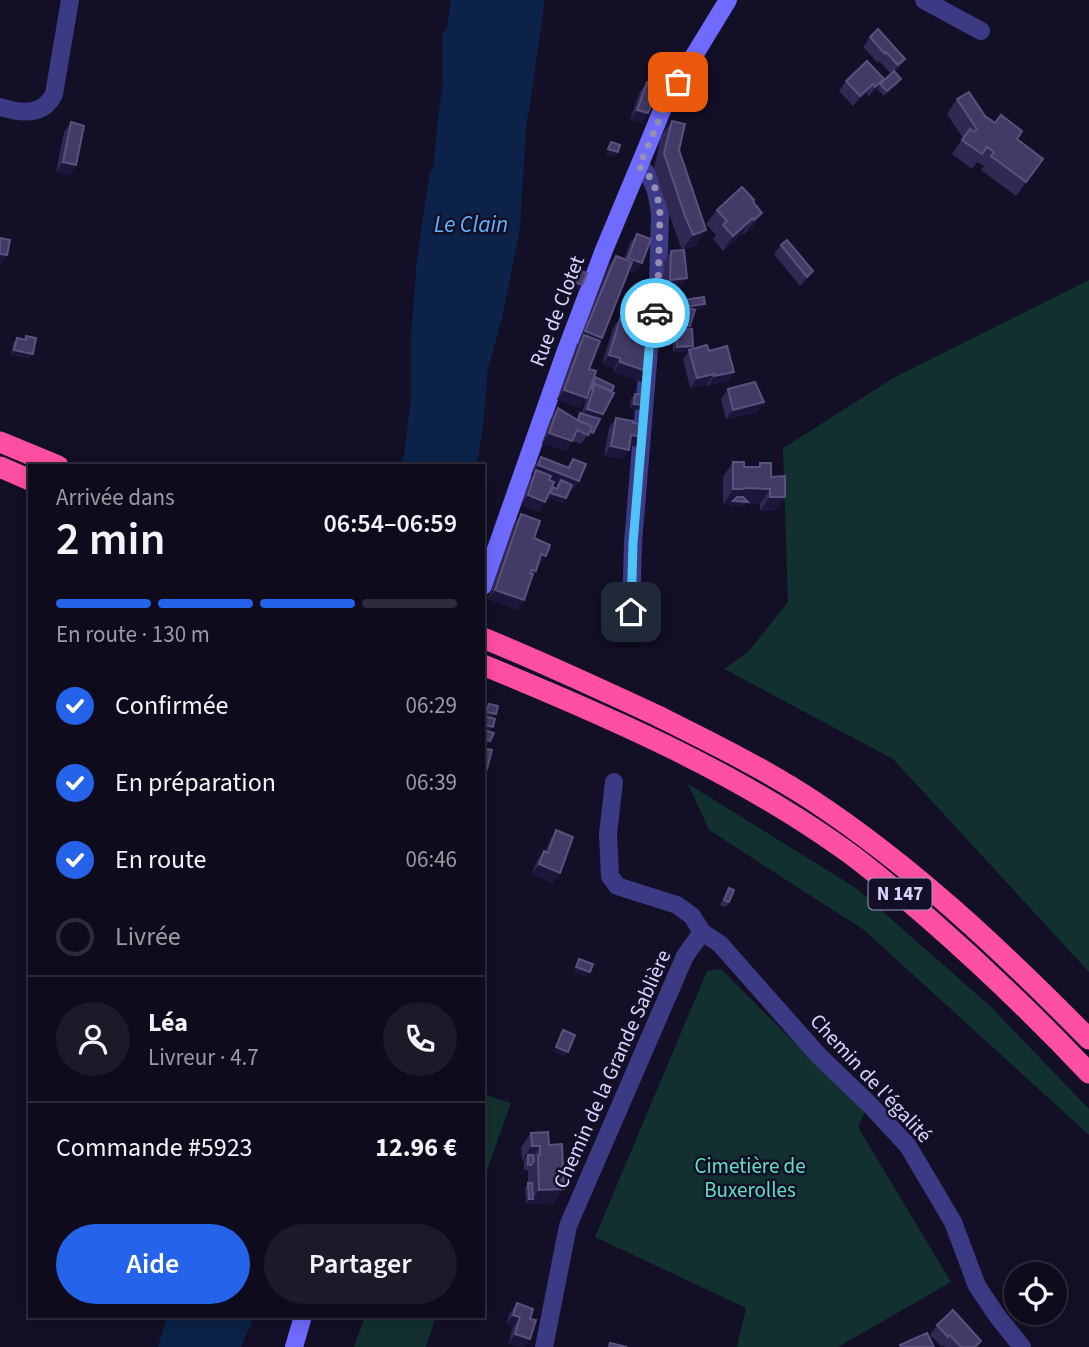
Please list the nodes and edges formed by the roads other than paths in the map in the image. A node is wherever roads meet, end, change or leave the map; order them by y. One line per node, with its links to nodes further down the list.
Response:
1 (70, 0): 5 (street)
2 (728, 0): 6 (main road, Rue de Clotet)
3 (924, 0): 4 (street)
4 (981, 31)
5 (0, 107)
6 (639, 167): 11 (main road, Rue de Clotet); 12 (street)
7 (0, 442): 8 (highway)
8 (53, 464)
9 (0, 467): 10 (highway)
10 (28, 479)
11 (485, 580)
12 (631, 612)
13 (485, 639): 17 (highway, N 147)
14 (485, 666): 18 (highway, N 147)
15 (614, 782): 16 (street)
16 (702, 932): 21 (street, Chemin de la Grande Sablière); 22 (street, Chemin de l'égalité)
17 (1089, 1040)
18 (1089, 1073)
19 (302, 1318): 20 (main road)
20 (293, 1347)
21 (544, 1347)
22 (1022, 1347)

